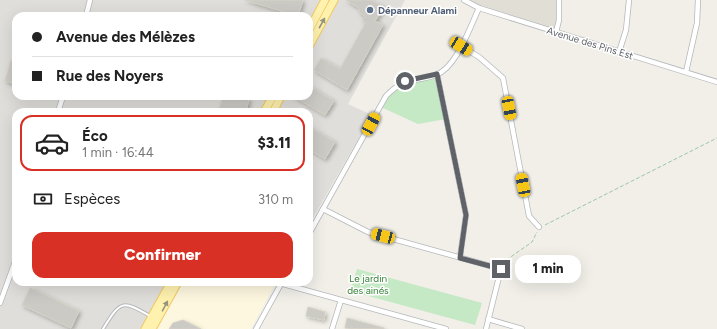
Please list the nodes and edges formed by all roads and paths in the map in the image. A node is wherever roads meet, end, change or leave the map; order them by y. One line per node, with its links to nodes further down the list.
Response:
1 (90, 0): 9 (street)
2 (326, 0): 10 (main road)
3 (334, 0): 12 (main road, one-way to 3)
4 (464, 0): 8 (street, Avenue des Pins Est)
5 (559, 0): 11 (street)
6 (629, 0): 14 (street)
7 (698, 0): 15 (street)
8 (479, 8): 11 (street, Avenue des Pins Est); 13 (street)
9 (87, 12)
10 (313, 23)
11 (556, 32): 14 (street, Avenue des Pins Est)
12 (313, 39)
13 (461, 46): 16 (street); 21 (street)
14 (619, 52): 15 (street, Avenue des Pins Est)
15 (686, 72): 17 (street, Avenue des Pins Est)
16 (437, 74): 19 (street); 22 (street)
17 (717, 82)
18 (717, 138): 21 (path)
19 (323, 209): 20 (street); 22 (street)
20 (313, 227)
21 (539, 227): 23 (path)
22 (460, 258): 23 (street)
23 (501, 269): 32 (street)
24 (12, 270): 30 (street)
25 (169, 286): 31 (main road)
26 (176, 286): 36 (main road, one-way to 26)
27 (278, 286): 37 (street)
28 (294, 286): 29 (street)
29 (341, 300): 33 (street); 38 (street)
30 (0, 304)
31 (151, 317): 34 (lane); 35 (main road)
32 (488, 319): 41 (street); 42 (street)
33 (423, 323): 39 (street); 40 (street)
34 (103, 329)
35 (145, 329)
36 (152, 329)
37 (256, 329)
38 (332, 329)
39 (421, 329)
40 (446, 329)
41 (486, 329)
42 (522, 329)

